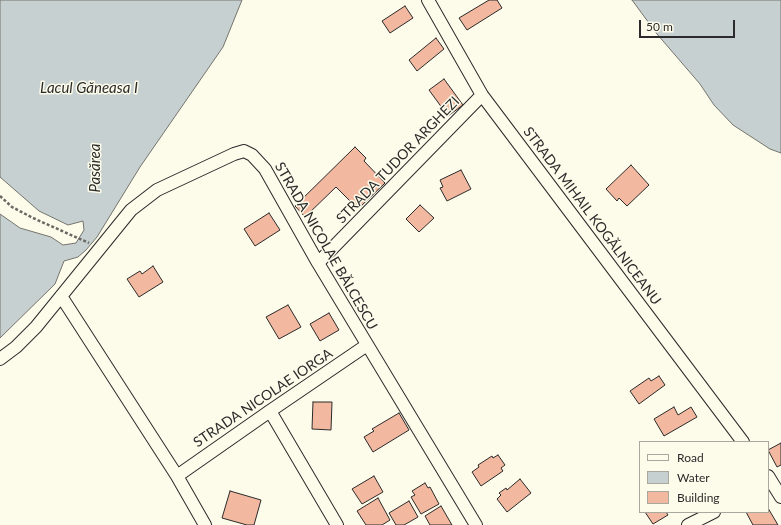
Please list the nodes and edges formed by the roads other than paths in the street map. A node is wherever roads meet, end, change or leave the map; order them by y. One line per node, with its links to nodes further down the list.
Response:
1 (428, 0): 2 (street, STRADA MIHAIL KOGĂLNICEANU)
2 (482, 95): 3 (street, STRADA TUDOR ARGHEZI); 8 (street, STRADA MIHAIL KOGĂLNICEANU)
3 (318, 263): 4 (street, STRADA NICOLAE BĂLCESCU); 5 (street, STRADA NICOLAE BĂLCESCU)
4 (61, 296): 6 (street); 9 (street)
5 (368, 345): 7 (street, STRADA NICOLAE IORGA); 15 (street, STRADA NICOLAE BĂLCESCU)
6 (0, 359)
7 (270, 411): 9 (street, STRADA NICOLAE IORGA); 14 (street)
8 (742, 441)
9 (177, 476): 13 (street)
10 (772, 480): 11 (street)
11 (781, 497)
12 (712, 513): 16 (street)
13 (205, 525)
14 (336, 525)
15 (476, 525)
16 (688, 525)

